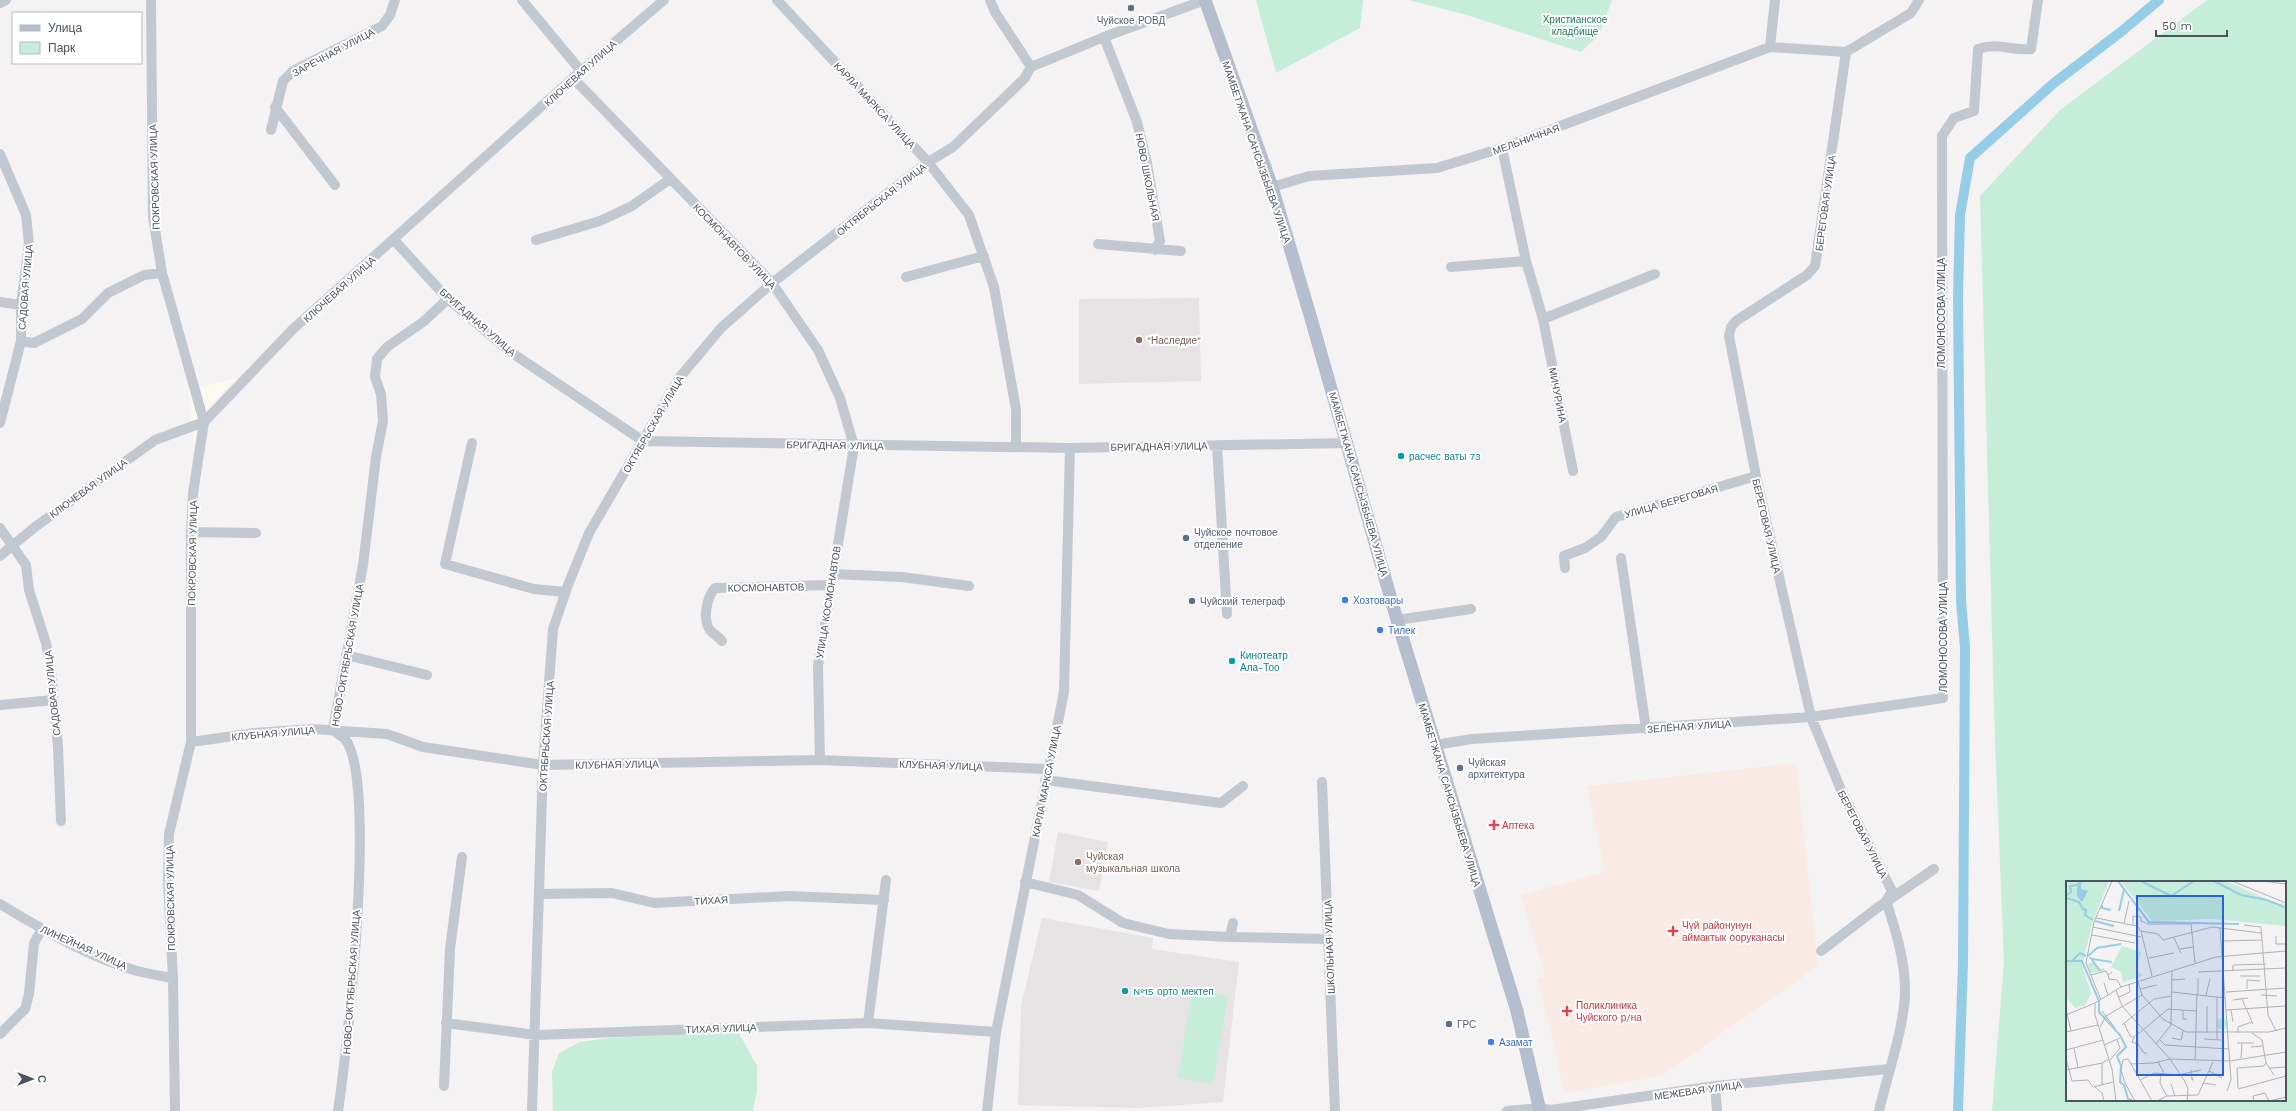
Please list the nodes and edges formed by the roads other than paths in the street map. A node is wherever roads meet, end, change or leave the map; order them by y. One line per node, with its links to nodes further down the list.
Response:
1 (6, 0): 12 (street)
2 (151, 0): 35 (street, ПОКРОВСКАЯ УЛИЦА)
3 (395, 0): 19 (street, ЗАРЕЧНАЯ УЛИЦА)
4 (522, 0): 17 (street)
5 (664, 0): 17 (street, КЛЮЧЕВАЯ УЛИЦА)
6 (777, 0): 23 (street, КАРЛА МАРКСА УЛИЦА)
7 (990, 0): 16 (street)
8 (1205, 0): 13 (street, ОКТЯБРЬСКАЯ УЛИЦА); 26 (main road, МАМБЕТЖАНА САНСЫЗБЫЕВА УЛИЦА)
9 (1775, 0): 14 (street)
10 (1919, 0): 15 (street)
11 (2038, 0): 72 (street, ЛОМОНОСОВА УЛИЦА)
12 (0, 3)
13 (1104, 37): 16 (street, ОКТЯБРЬСКАЯ УЛИЦА); 30 (street, НОВО ШКОЛЬНАЯ)
14 (1770, 47): 15 (street, МЕЛЬНИЧНАЯ); 21 (street, МЕЛЬНИЧНАЯ)
15 (1846, 52): 54 (street, БЕРЕГОВАЯ УЛИЦА)
16 (1032, 68): 23 (street, ОКТЯБРЬСКАЯ УЛИЦА)
17 (581, 71): 18 (street, КЛЮЧЕВАЯ УЛИЦА)
18 (574, 79): 24 (street, КОСМОНАВТОВ УЛИЦА); 27 (street, КЛЮЧЕВАЯ УЛИЦА)
19 (275, 106): 20 (street, ЗАРЕЧНАЯ УЛИЦА); 25 (street)
20 (270, 130)
21 (1502, 148): 26 (street, МЕЛЬНИЧНАЯ); 33 (street, МИЧУРИНА)
22 (0, 154): 41 (street, САДОВАЯ УЛИЦА)
23 (928, 162): 32 (street, КАРЛА МАРКСА УЛИЦА); 38 (street, ОКТЯБРЬСКАЯ УЛИЦА)
24 (670, 179): 28 (street); 38 (street, КОСМОНАВТОВ УЛИЦА)
25 (335, 185)
26 (1272, 187): 48 (main road, МАМБЕТЖАНА САНСЫЗБЫЕВА УЛИЦА)
27 (394, 240): 39 (street, БРИГАДНАЯ УЛИЦА); 45 (street, КЛЮЧЕВАЯ УЛИЦА)
28 (536, 240)
29 (1098, 244): 30 (street)
30 (1155, 250): 31 (street)
31 (1182, 251)
32 (984, 256): 37 (street); 51 (street, КАРЛА МАРКСА УЛИЦА)
33 (1526, 261): 34 (street); 42 (street, МИЧУРИНА)
34 (1451, 267)
35 (162, 273): 43 (street); 45 (street, ПОКРОВСКАЯ УЛИЦА)
36 (1655, 274): 42 (street)
37 (906, 277)
38 (772, 283): 46 (street, ОКТЯБРЬСКАЯ УЛИЦА); 50 (street, КОСМОНАВТОВ УЛИЦА)
39 (448, 299): 46 (street, БРИГАДНАЯ УЛИЦА); 70 (street, НОВО-ОКТЯБРЬСКАЯ УЛИЦА)
40 (0, 302): 41 (street)
41 (21, 305): 43 (street, САДОВАЯ УЛИЦА)
42 (1543, 319): 53 (street, МИЧУРИНА)
43 (21, 341): 44 (street, САДОВАЯ УЛИЦА)
44 (0, 422)
45 (204, 422): 56 (street, ПОКРОВСКАЯ УЛИЦА); 58 (street, КЛЮЧЕВАЯ УЛИЦА)
46 (643, 441): 50 (street, БРИГАДНАЯ УЛИЦА); 65 (street, ОКТЯБРЬСКАЯ УЛИЦА)
47 (472, 443): 65 (street)
48 (1348, 443): 49 (street, БРИГАДНАЯ УЛИЦА); 68 (main road, МАМБЕТЖАНА САНСЫЗБЫЕВА УЛИЦА)
49 (1218, 445): 52 (street, БРИГАДНАЯ УЛИЦА); 67 (street)
50 (854, 446): 51 (street, БРИГАДНАЯ УЛИЦА); 62 (street, УЛИЦА КОСМОНАВТОВ)
51 (1016, 447): 52 (street, БРИГАДНАЯ УЛИЦА)
52 (1070, 448): 82 (street, КАРЛА МАРКСА УЛИЦА)
53 (1573, 471)
54 (1756, 476): 61 (street, УЛИЦА БЕРЕГОВАЯ); 75 (street, БЕРЕГОВАЯ УЛИЦА)
55 (0, 528): 58 (street, САДОВАЯ УЛИЦА)
56 (191, 532): 57 (street); 78 (street, ПОКРОВСКАЯ УЛИЦА)
57 (256, 533)
58 (13, 545): 59 (street, КЛЮЧЕВАЯ УЛИЦА); 73 (street, САДОВАЯ УЛИЦА)
59 (0, 556)
60 (1621, 558): 76 (street)
61 (1565, 568)
62 (833, 574): 63 (street, УЛИЦА КОСМОНАВТОВ); 64 (street)
63 (831, 585): 69 (street, КОСМОНАВТОВ); 80 (street, УЛИЦА КОСМОНАВТОВ)
64 (969, 586)
65 (565, 592): 81 (street, ОКТЯБРЬСКАЯ УЛИЦА)
66 (1471, 609): 68 (street)
67 (1227, 614)
68 (1397, 620): 79 (main road, МАМБЕТЖАНА САНСЫЗБЫЕВА УЛИЦА)
69 (722, 641)
70 (346, 655): 71 (street); 77 (street, НОВО-ОКТЯБРЬСКАЯ УЛИЦА)
71 (427, 675)
72 (1943, 698): 75 (street, ЗЕЛЁНАЯ УЛИЦА)
73 (54, 700): 74 (street); 86 (street, САДОВАЯ УЛИЦА)
74 (0, 705)
75 (1811, 717): 76 (street, ЗЕЛЁНАЯ УЛИЦА); 93 (street, БЕРЕГОВАЯ УЛИЦА)
76 (1646, 729): 79 (street, ЗЕЛЁНАЯ УЛИЦА)
77 (332, 730): 78 (street, КЛУБНАЯ УЛИЦА); 81 (street, КЛУБНАЯ УЛИЦА); 111 (street, НОВО-ОКТЯБРЬСКАЯ УЛИЦА)
78 (191, 742): 100 (street, ПОКРОВСКАЯ УЛИЦА)
79 (1435, 745): 109 (main road, МАМБЕТЖАНА САНСЫЗБЫЕВА УЛИЦА)
80 (820, 760): 81 (street, КЛУБНАЯ УЛИЦА); 82 (street, КЛУБНАЯ УЛИЦА)
81 (543, 765): 91 (street, ОКТЯБРЬСКАЯ УЛИЦА)
82 (1047, 769): 83 (street, КАРЛА МАРКСА УЛИЦА)
83 (1045, 780): 85 (street); 90 (street, КАРЛА МАРКСА УЛИЦА)
84 (1322, 782): 98 (street, ШКОЛЬНАЯ УЛИЦА)
85 (1244, 786)
86 (61, 821)
87 (462, 857): 101 (street)
88 (1934, 869): 93 (street)
89 (886, 880): 92 (street)
90 (1025, 882): 97 (street); 103 (street, КАРЛА МАРКСА УЛИЦА)
91 (540, 894): 92 (street, ТИХАЯ); 105 (street, ОКТЯБРЬСКАЯ УЛИЦА)
92 (884, 900): 102 (street)
93 (1886, 902): 99 (street); 106 (street, БЕРЕГОВАЯ УЛИЦА)
94 (0, 904): 96 (street, ЛИНЕЙНАЯ УЛИЦА)
95 (1233, 923): 97 (street)
96 (42, 929): 100 (street, ЛИНЕЙНАЯ УЛИЦА); 104 (street)
97 (1230, 937): 98 (street)
98 (1329, 939): 114 (street, ШКОЛЬНАЯ УЛИЦА)
99 (1821, 951)
100 (173, 978): 110 (street, ПОКРОВСКАЯ УЛИЦА)
101 (446, 1023): 105 (street, ТИХАЯ УЛИЦА); 107 (street)
102 (868, 1023): 103 (street, ТИХАЯ УЛИЦА); 105 (street, ТИХАЯ УЛИЦА)
103 (996, 1032): 113 (street, КАРЛА МАРКСА УЛИЦА)
104 (0, 1034)
105 (536, 1035): 112 (street, ОКТЯБРЬСКАЯ УЛИЦА)
106 (1889, 1069): 108 (street, МЕЖЕВАЯ УЛИЦА); 117 (street, БЕРЕГОВАЯ УЛИЦА)
107 (444, 1086)
108 (1715, 1086): 109 (street, МЕЖЕВАЯ УЛИЦА); 116 (street)
109 (1540, 1109): 115 (street, МЕЖЕВАЯ УЛИЦА)
110 (175, 1111)
111 (338, 1111)
112 (532, 1111)
113 (987, 1111)
114 (1336, 1111)
115 (1507, 1111)
116 (1717, 1111)
117 (1880, 1111)

